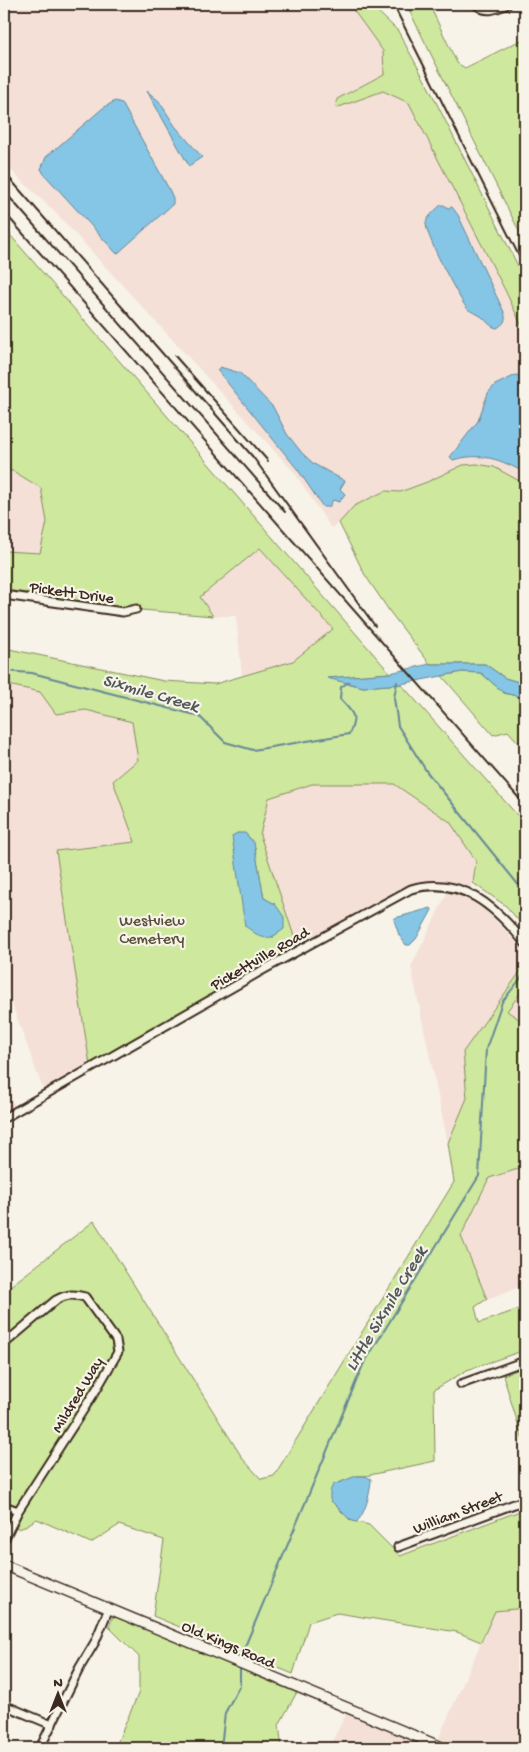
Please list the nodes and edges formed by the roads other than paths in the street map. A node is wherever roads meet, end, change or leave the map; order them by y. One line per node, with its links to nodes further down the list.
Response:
1 (476, 4): 2 (street)
2 (508, 4)
3 (4, 595): 4 (street, Pickett Drive)
4 (136, 609)
5 (525, 943): 6 (street, Pickettville Road)
6 (4, 1118)
7 (4, 1344): 12 (street, Mildred Way)
8 (525, 1361): 9 (street)
9 (461, 1384)
10 (525, 1500): 14 (street, William Street)
11 (4, 1506): 12 (street)
12 (18, 1512): 13 (street, Mildred Way)
13 (4, 1540)
14 (398, 1547)
15 (4, 1564): 16 (main road, Old Kings Road)
16 (109, 1608): 18 (street); 19 (main road, Old Kings Road)
17 (4, 1705): 18 (street)
18 (52, 1725): 20 (street)
19 (422, 1744): 21 (main road, Old Kings Road)
20 (40, 1748)
21 (444, 1748)

